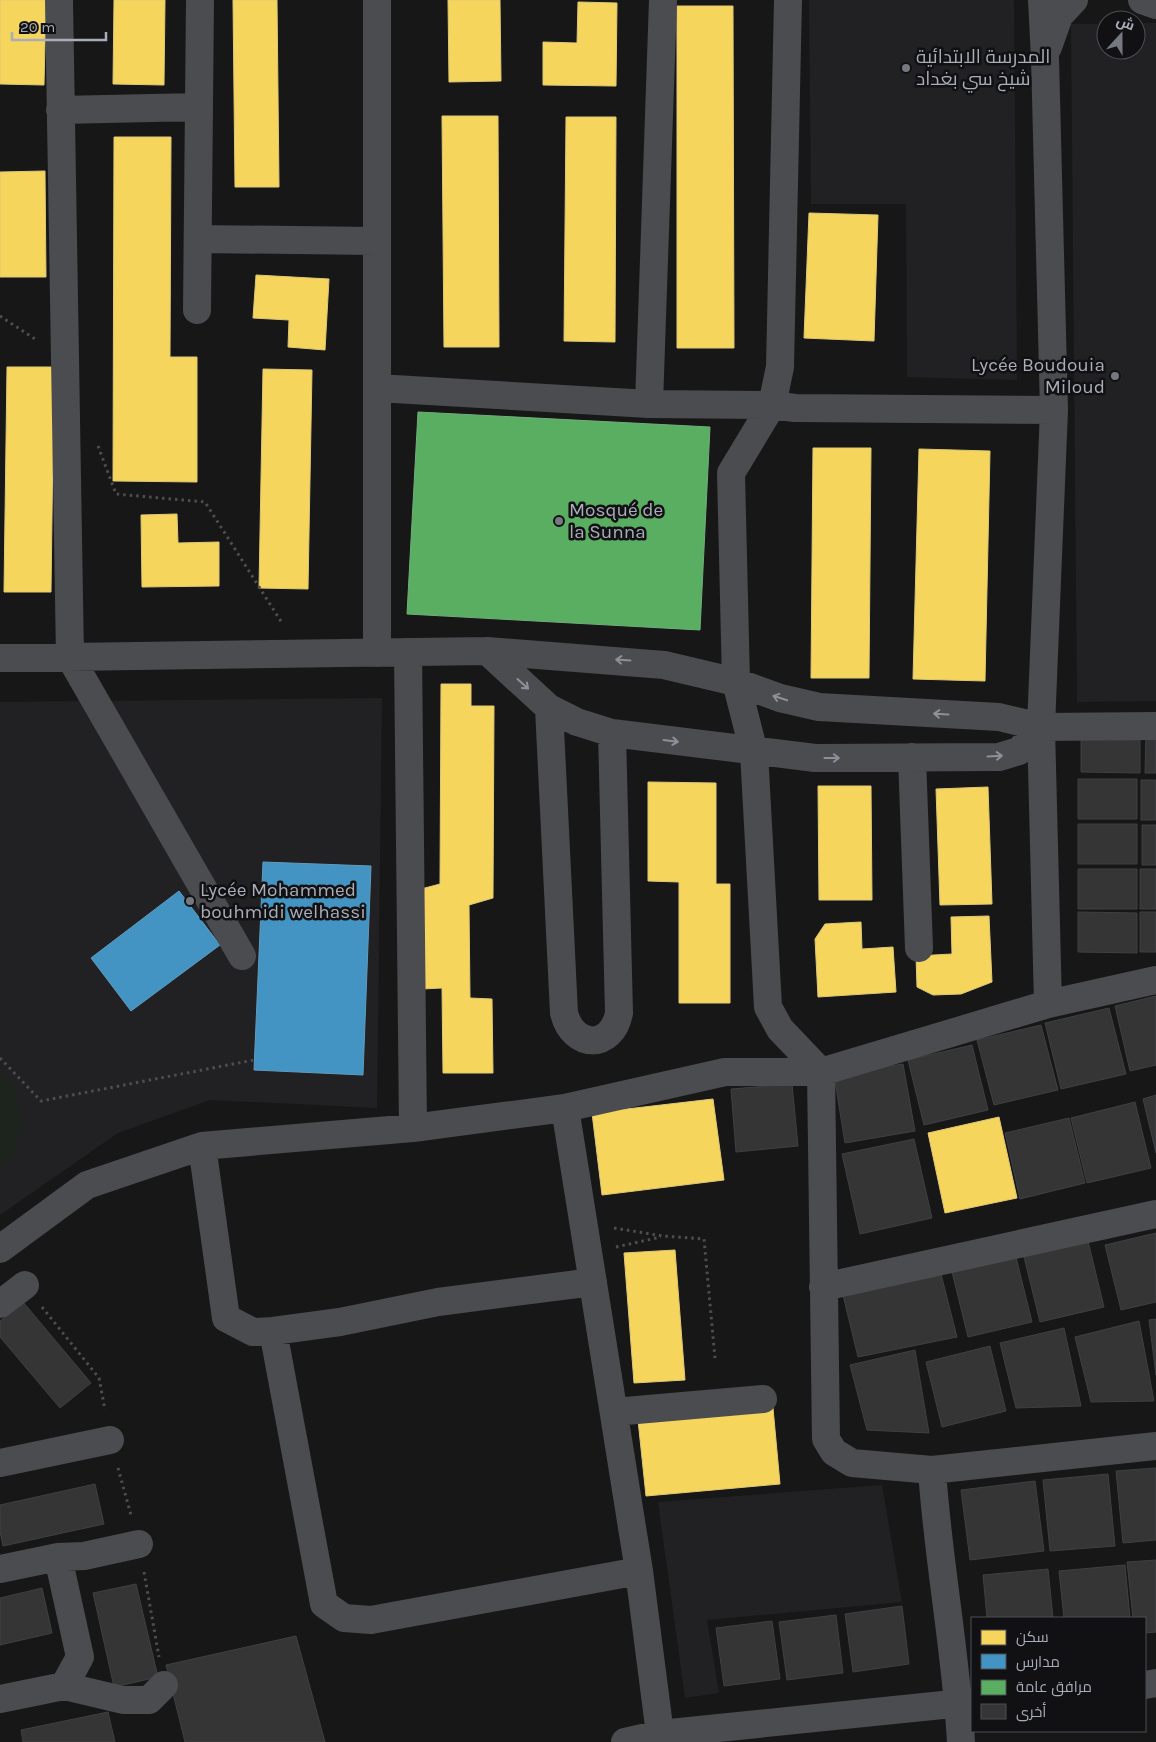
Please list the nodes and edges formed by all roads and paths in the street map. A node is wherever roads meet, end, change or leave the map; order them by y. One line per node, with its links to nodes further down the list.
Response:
1 (59, 0): 12 (street)
2 (200, 0): 11 (street)
3 (377, 0): 14 (street)
4 (663, 0): 19 (street)
5 (788, 0): 20 (street)
6 (1042, 0): 10 (street)
7 (1074, 0): 10 (street)
8 (1142, 0): 9 (street)
9 (1156, 5)
10 (1045, 58): 21 (street)
11 (198, 107): 12 (street); 13 (street)
12 (60, 110): 17 (street)
13 (199, 239): 14 (street); 15 (street)
14 (376, 242): 18 (street)
15 (197, 310)
16 (0, 316): 17 (path)
17 (65, 360): 27 (street)
18 (377, 388): 19 (street); 25 (street)
19 (649, 404): 20 (street)
20 (772, 405): 21 (street); 29 (street)
21 (1054, 410): 32 (street)
22 (96, 440): 26 (path)
23 (408, 652): 24 (street); 25 (street); 44 (street)
24 (487, 652): 29 (street, one-way to 24); 30 (street, one-way to 30)
25 (377, 653): 26 (street)
26 (301, 654): 27 (street)
27 (70, 657): 28 (street); 37 (street)
28 (0, 658)
29 (736, 682): 32 (street, one-way to 29); 34 (street)
30 (549, 708): 33 (street); 33 (street)
31 (1156, 726): 32 (street)
32 (1041, 727): 35 (street, one-way to 32); 39 (street)
33 (612, 733): 34 (street, one-way to 34)
34 (754, 752): 35 (street, one-way to 35); 42 (street)
35 (912, 758): 36 (street)
36 (919, 948)
37 (242, 956)
38 (1156, 980): 39 (street)
39 (1048, 1004): 42 (street)
40 (0, 1058): 41 (path)
41 (254, 1060)
42 (821, 1072): 43 (street); 53 (street)
43 (566, 1108): 44 (street); 47 (street)
44 (413, 1128): 45 (street)
45 (202, 1146): 49 (street); 55 (street)
46 (1156, 1214): 53 (street)
47 (584, 1223): 48 (path); 50 (street)
48 (663, 1236): 50 (path); 56 (path)
49 (0, 1249)
50 (588, 1253): 51 (street)
51 (593, 1282): 55 (street); 58 (street)
52 (25, 1285): 54 (street); 59 (path)
53 (823, 1287): 62 (street)
54 (0, 1304)
55 (273, 1331): 66 (street)
56 (715, 1358)
57 (763, 1399): 58 (street)
58 (614, 1412): 66 (street)
59 (110, 1440): 61 (street); 63 (path)
60 (1156, 1446): 62 (street)
61 (0, 1463)
62 (932, 1470): 70 (street)
63 (139, 1544): 64 (street); 67 (path)
64 (58, 1557): 65 (street); 68 (street)
65 (0, 1569)
66 (639, 1571): 71 (street)
67 (164, 1685): 68 (street)
68 (64, 1686): 69 (street)
69 (0, 1699)
70 (966, 1702): 72 (street); 74 (street)
71 (660, 1734): 72 (street); 73 (street)
72 (728, 1735)
73 (625, 1742)
74 (961, 1742)

